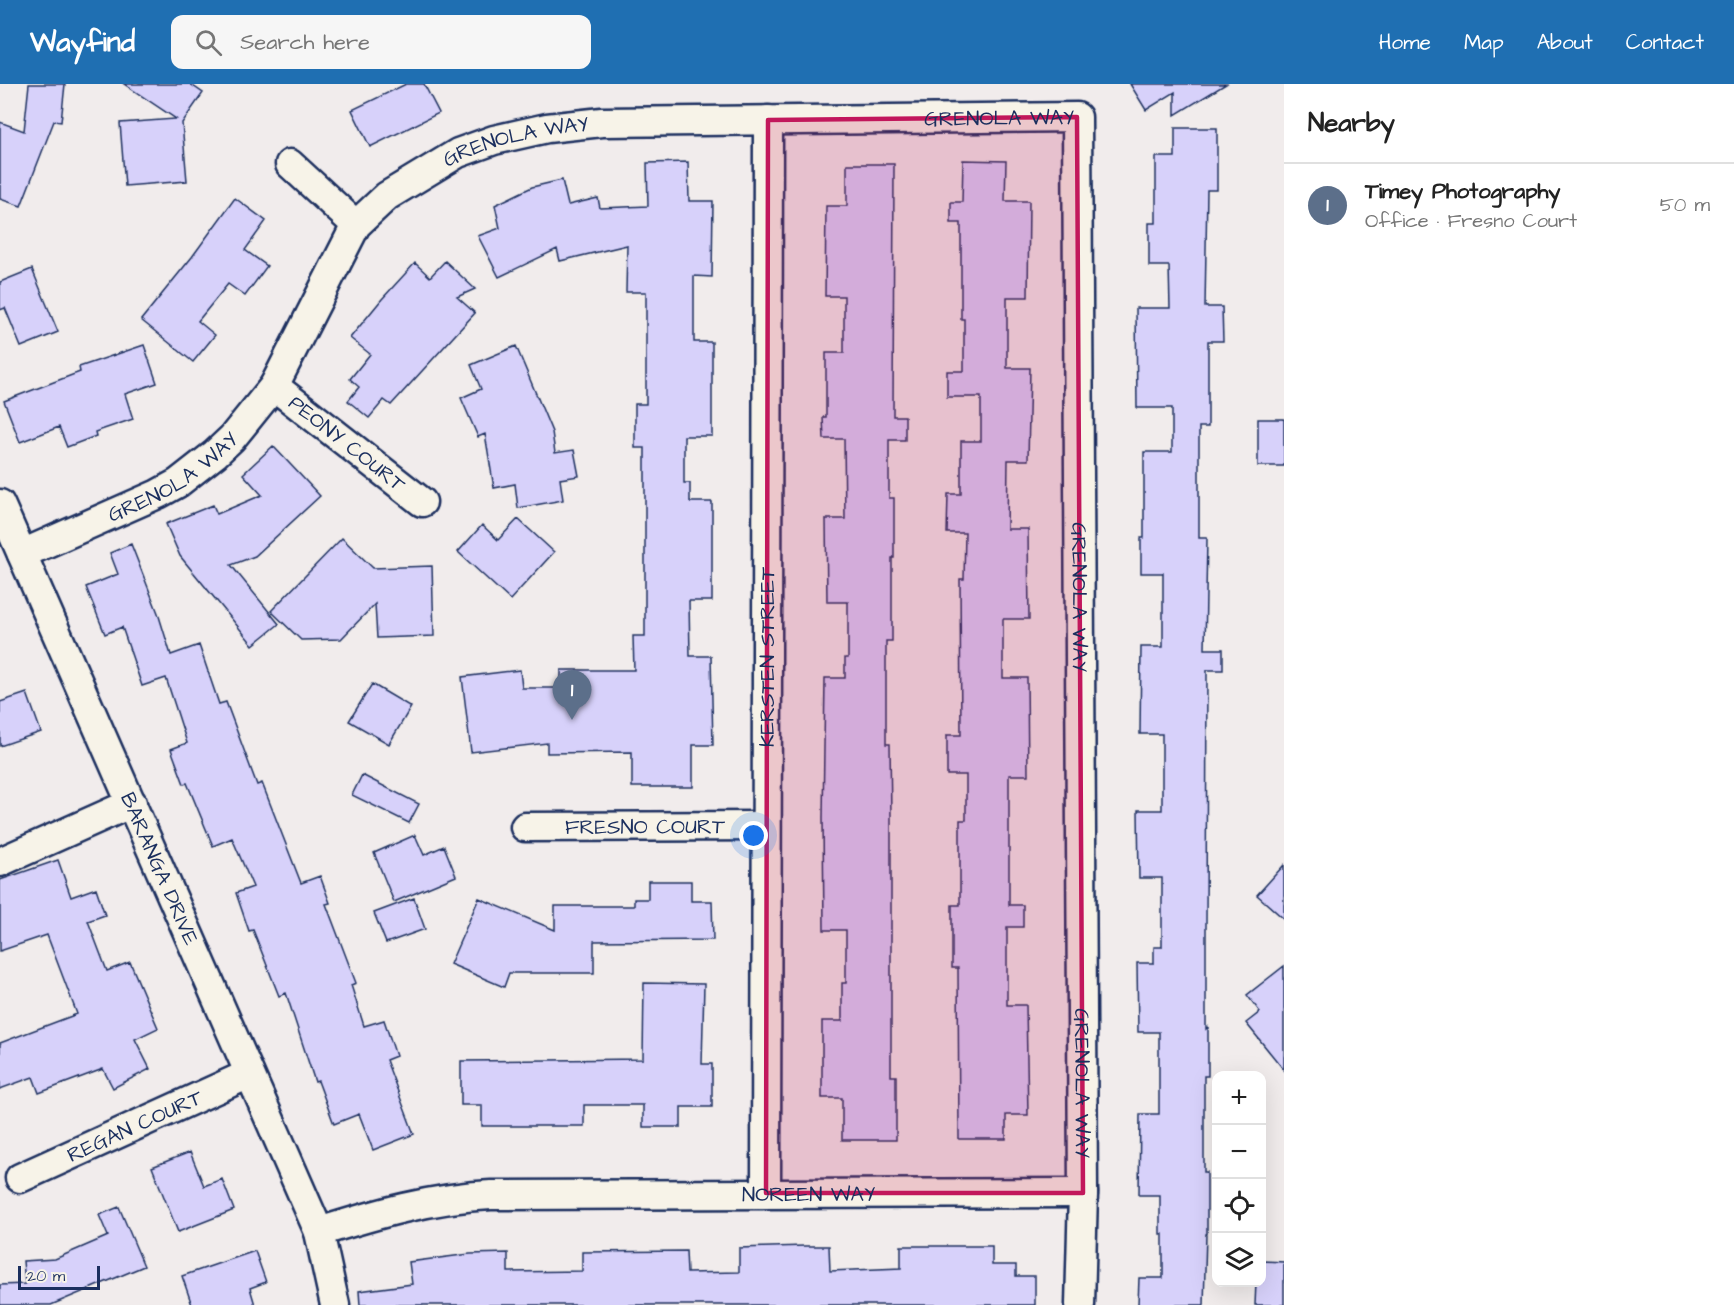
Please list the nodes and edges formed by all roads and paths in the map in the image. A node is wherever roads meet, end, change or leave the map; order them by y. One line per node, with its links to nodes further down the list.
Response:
1 (768, 120): 3 (street, GRENOLA WAY); 9 (street, KERSTEN STREET); 15 (street, GRENOLA WAY)
2 (290, 164): 3 (street)
3 (356, 225): 4 (street, GRENOLA WAY)
4 (274, 386): 5 (street, PEONY COURT); 7 (street, GRENOLA WAY)
5 (422, 502)
6 (0, 504): 7 (street, BARANGA DRIVE)
7 (22, 554): 8 (street, BARANGA DRIVE)
8 (132, 803): 11 (street); 12 (street, BARANGA DRIVE)
9 (766, 826): 10 (street, FRESNO COURT); 14 (street, KERSTEN STREET)
10 (525, 827)
11 (0, 862)
12 (249, 1074): 13 (street, REGAN COURT); 16 (street, BARANGA DRIVE)
13 (20, 1178)
14 (766, 1193): 15 (street, NOREEN WAY); 16 (street, NOREEN WAY)
15 (1083, 1193): 18 (street, GRENOLA WAY)
16 (319, 1232): 17 (street, BARANGA DRIVE)
17 (335, 1305)
18 (1080, 1305)

